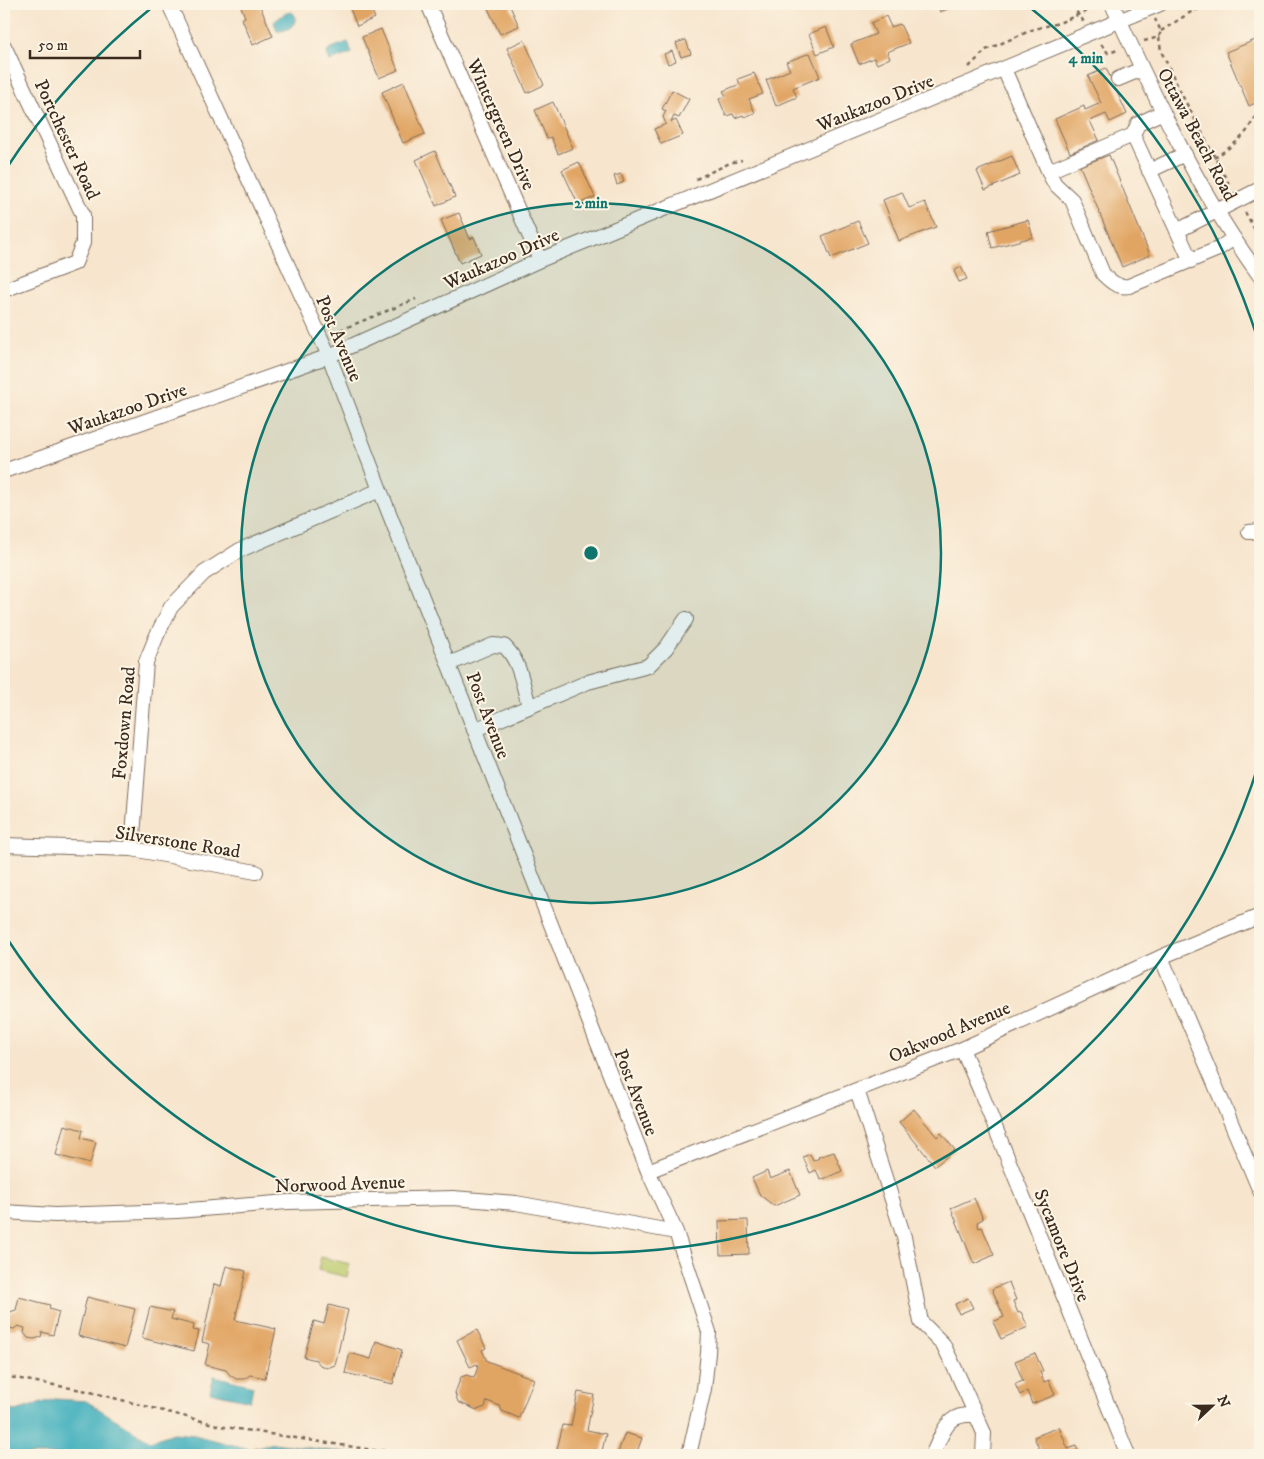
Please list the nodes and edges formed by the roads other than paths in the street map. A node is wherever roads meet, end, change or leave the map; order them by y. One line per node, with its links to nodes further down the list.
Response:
1 (169, 4): 23 (street, Post Avenue)
2 (428, 4): 19 (street, Wintergreen Drive)
3 (1112, 4): 5 (street, Ottawa Beach Road)
4 (1160, 4): 5 (street, Waukazoo Drive)
5 (1120, 21): 7 (street, Waukazoo Drive); 8 (street, Ottawa Beach Road)
6 (4, 46): 22 (street, Portchester Road)
7 (1004, 69): 14 (street); 19 (street, Waukazoo Drive)
8 (1142, 69): 9 (street); 10 (street, Ottawa Beach Road)
9 (1118, 79)
10 (1163, 112): 11 (street); 12 (street, Ottawa Beach Road)
11 (1133, 136): 13 (street); 14 (street)
12 (1185, 154): 13 (street); 16 (street, Ottawa Beach Road)
13 (1149, 171): 17 (street)
14 (1049, 172): 20 (street)
15 (1260, 188): 16 (street)
16 (1217, 210): 17 (street); 18 (street, Ottawa Beach Road)
17 (1177, 232): 20 (street)
18 (1234, 238): 20 (street); 21 (street, Ottawa Beach Road)
19 (540, 260): 23 (street, Waukazoo Drive)
20 (1190, 261)
21 (1260, 276)
22 (4, 290)
23 (329, 356): 24 (street, Waukazoo Drive); 25 (street, Post Avenue)
24 (4, 471)
25 (380, 490): 27 (street, Post Avenue); 31 (street, Foxdown Road)
26 (686, 619): 28 (street)
27 (449, 664): 28 (street); 29 (street, Post Avenue)
28 (528, 706): 29 (street)
29 (474, 730): 37 (street, Post Avenue)
30 (4, 845): 31 (street, Silverstone Road)
31 (132, 849): 32 (street, Silverstone Road)
32 (256, 872)
33 (1260, 916): 34 (street, Oakwood Avenue)
34 (1161, 957): 35 (street, Oakwood Avenue); 38 (street)
35 (962, 1049): 36 (street, Oakwood Avenue); 45 (street, Sycamore Drive)
36 (857, 1090): 37 (street, Oakwood Avenue); 41 (street)
37 (648, 1171): 40 (street, Post Avenue)
38 (1260, 1191)
39 (4, 1212): 40 (street, Norwood Avenue)
40 (676, 1232): 42 (street, Post Avenue)
41 (976, 1415): 43 (street); 44 (street)
42 (689, 1455)
43 (932, 1455)
44 (983, 1455)
45 (1128, 1455)

